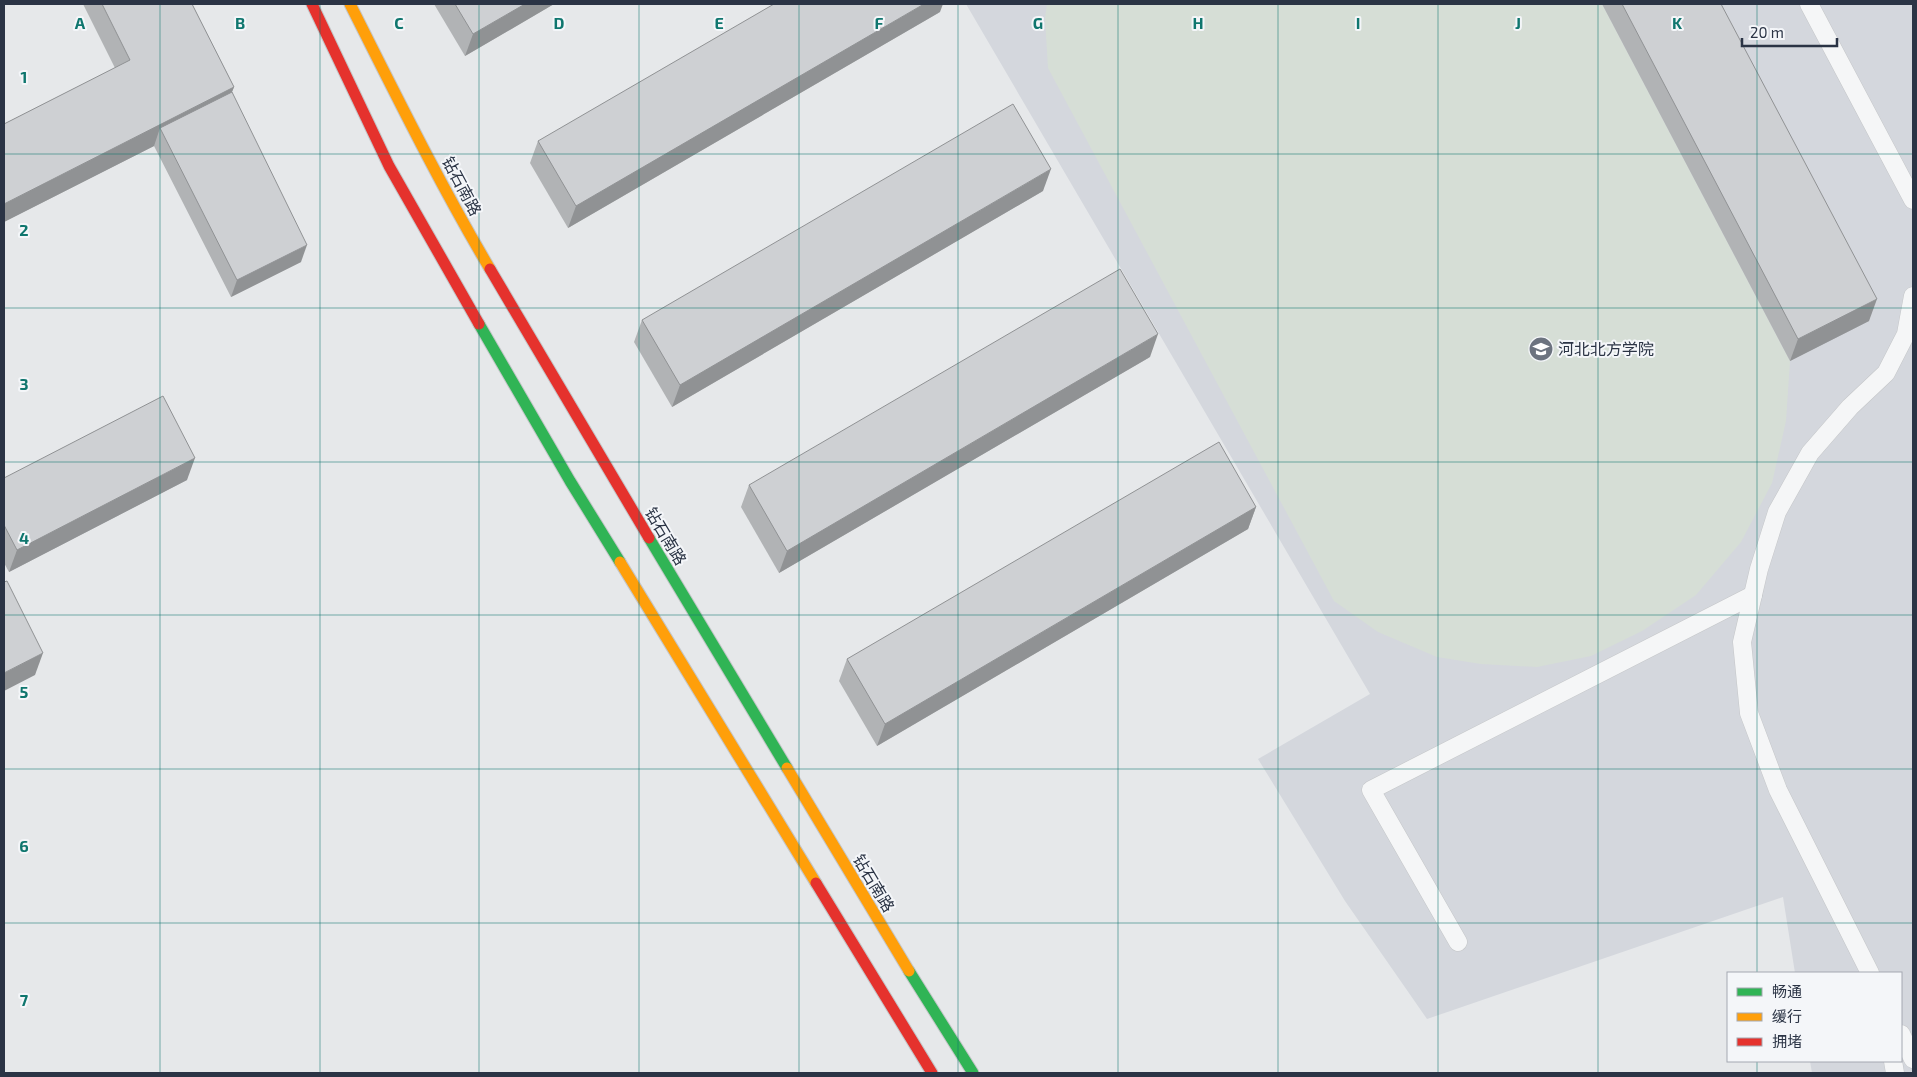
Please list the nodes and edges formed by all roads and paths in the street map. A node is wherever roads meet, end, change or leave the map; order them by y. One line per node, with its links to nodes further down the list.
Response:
1 (312, 4): 11 (main road)
2 (350, 4): 12 (main road, 钻石南路)
3 (1809, 4): 4 (lane)
4 (1913, 200)
5 (1913, 296): 6 (lane)
6 (1753, 595): 7 (lane); 8 (lane)
7 (1458, 942)
8 (1869, 972)
9 (1902, 1036): 10 (lane)
10 (1913, 1059)
11 (932, 1073)
12 (973, 1073)

